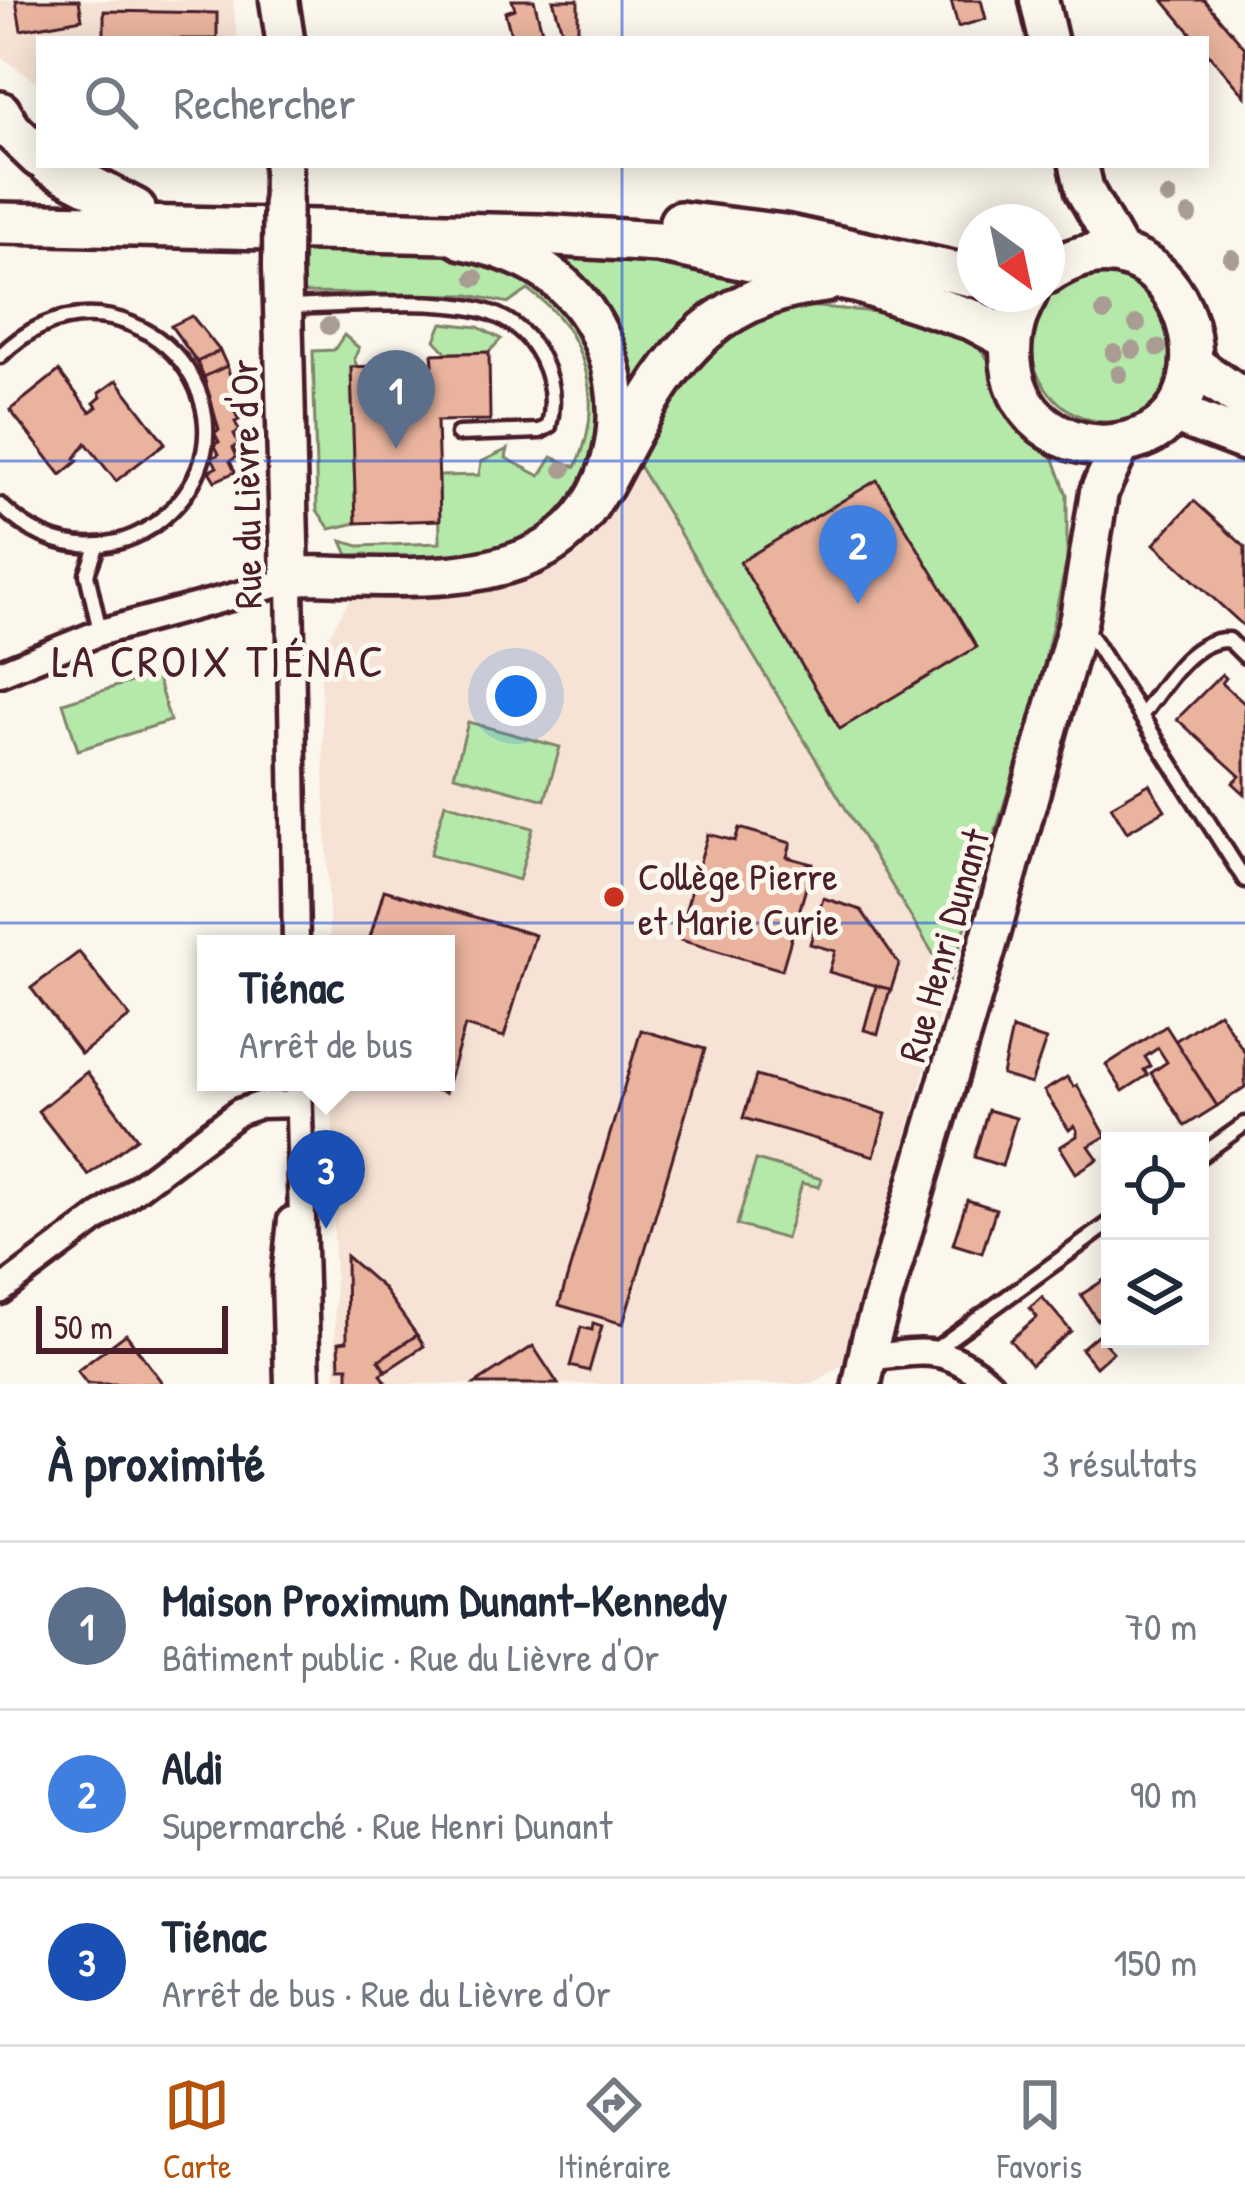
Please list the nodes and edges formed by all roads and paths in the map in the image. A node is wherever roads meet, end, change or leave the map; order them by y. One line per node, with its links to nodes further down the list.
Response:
1 (263, 0): 4 (street)
2 (279, 0): 5 (street)
3 (1039, 0): 6 (street)
4 (268, 36)
5 (285, 36)
6 (1047, 36)
7 (0, 112): 8 (main road)
8 (36, 154)
9 (56, 168): 13 (main road)
10 (283, 168): 21 (street, Rue du Lièvre d'Or, bridge)
11 (1082, 178): 16 (street); 17 (street)
12 (0, 205): 13 (main road)
13 (135, 209): 19 (main road)
14 (0, 223): 15 (main road)
15 (416, 232): 20 (main road); 32 (street)
16 (1065, 249)
17 (1121, 255): 18 (main road); 25 (main road)
18 (1065, 265)
19 (957, 273)
20 (859, 283): 23 (main road); 32 (main road)
21 (282, 307): 28 (lane); 36 (street, Rue du Lièvre d'Or)
22 (1017, 312): 23 (main road)
23 (1009, 339): 29 (main road)
24 (0, 356): 35 (lane)
25 (1200, 370): 26 (main road); 27 (main road)
26 (1245, 401)
27 (1177, 414): 30 (main road); 31 (main road)
28 (458, 434)
29 (1060, 435): 31 (main road); 34 (street)
30 (1245, 440)
31 (1120, 445): 34 (street, Rue Henri Dunant)
32 (603, 485): 36 (street)
33 (0, 505): 35 (lane)
34 (1093, 526): 37 (street, Rue Henri Dunant)
35 (97, 547): 38 (lane)
36 (290, 581): 38 (street); 43 (street, Rue du Lièvre d'Or)
37 (1079, 618): 41 (lane); 51 (street, Rue Henri Dunant)
38 (101, 632): 40 (street)
39 (1245, 656): 41 (lane)
40 (0, 673)
41 (1141, 716): 42 (lane)
42 (1245, 880)
43 (296, 935)
44 (298, 1093): 47 (street); 49 (street)
45 (1245, 1124): 46 (lane)
46 (1209, 1150)
47 (299, 1170): 52 (street); 53 (street)
48 (1101, 1230): 50 (lane)
49 (0, 1291)
50 (933, 1351): 51 (street); 54 (street)
51 (865, 1371)
52 (288, 1384)
53 (308, 1384)
54 (990, 1384)

